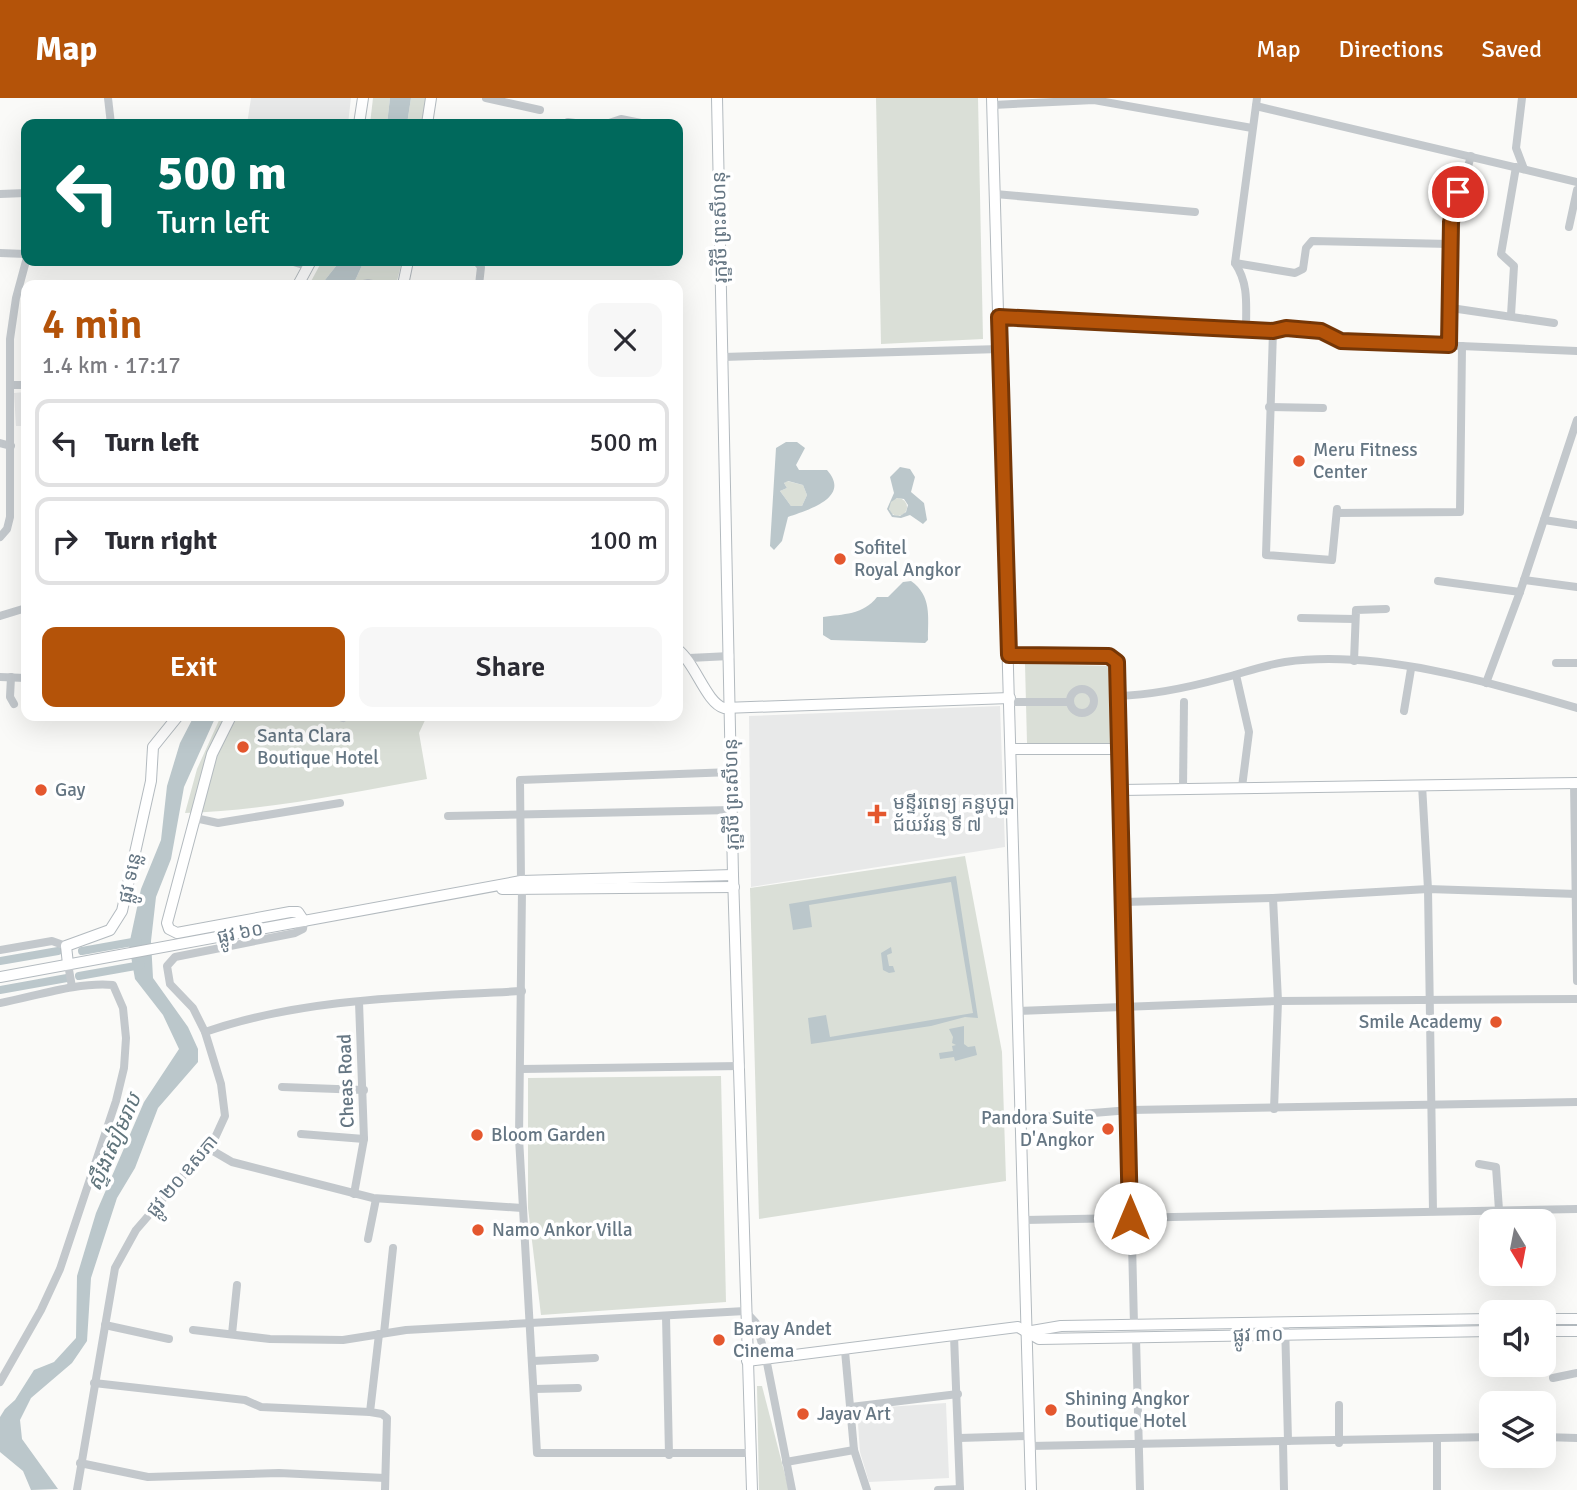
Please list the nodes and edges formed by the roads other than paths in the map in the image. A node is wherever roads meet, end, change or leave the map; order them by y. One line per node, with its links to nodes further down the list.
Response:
1 (107, 98): 10 (street)
2 (363, 98): 11 (street)
3 (431, 98): 12 (street)
4 (486, 98): 9 (street)
5 (717, 98): 42 (street, រុក្ខវិថី ព្រះសីហនុ)
6 (1522, 98): 15 (street)
7 (992, 101): 13 (street); 20 (street)
8 (1257, 102): 13 (street); 14 (street)
9 (540, 110)
10 (110, 119)
11 (360, 119)
12 (429, 119)
13 (1252, 128): 26 (street)
14 (1471, 156): 15 (street); 23 (street)
15 (1520, 168): 16 (street); 31 (street)
16 (1577, 183)
17 (1577, 190): 22 (street)
18 (21, 193): 19 (street)
19 (0, 194)
20 (995, 194): 21 (street); 32 (street)
21 (1195, 212)
22 (1569, 227)
23 (1450, 244): 26 (street); 30 (street)
24 (0, 253): 25 (street)
25 (21, 254)
26 (1235, 263): 34 (street)
27 (25, 266): 28 (street)
28 (16, 298): 29 (street); 41 (street)
29 (21, 298)
30 (1451, 308): 31 (street); 36 (street)
31 (1511, 315): 33 (street)
32 (999, 317): 34 (street); 38 (street)
33 (1554, 323)
34 (1246, 330): 35 (street)
35 (1273, 331): 36 (street); 45 (street)
36 (1449, 345): 37 (street)
37 (1462, 346): 39 (street); 45 (street)
38 (1000, 349): 42 (street); 63 (street)
39 (1577, 351)
40 (0, 353): 41 (street)
41 (10, 355): 43 (street)
42 (723, 357): 64 (street, រុក្ខវិថី ព្រះសីហនុ)
43 (12, 385): 44 (street); 49 (street)
44 (21, 385)
45 (1269, 407): 46 (street)
46 (1323, 408)
47 (1577, 420): 50 (street)
48 (0, 443): 49 (street)
49 (12, 446): 52 (street)
50 (1544, 520): 51 (street); 53 (street)
51 (1577, 525)
52 (0, 537)
53 (1524, 580): 55 (street); 56 (street)
54 (1438, 581): 56 (street)
55 (1577, 587)
56 (1520, 592): 74 (street)
57 (1386, 609): 61 (street)
58 (21, 610): 59 (street)
59 (0, 616)
60 (1301, 618): 61 (street)
61 (1354, 620): 66 (street)
62 (683, 654): 65 (street)
63 (1009, 655): 75 (street); 76 (street)
64 (730, 656): 65 (street); 80 (street, រុក្ខវិថី ព្រះសីហនុ)
65 (689, 658): 80 (street)
66 (1354, 661): 69 (street); 70 (street)
67 (1556, 663): 68 (street)
68 (1577, 663)
69 (1411, 668): 74 (street); 82 (street)
70 (1236, 674): 75 (street); 91 (street)
71 (0, 677): 72 (street)
72 (11, 677): 73 (street); 79 (street)
73 (21, 678)
74 (1486, 683): 81 (street)
75 (1118, 696): 86 (street)
76 (1011, 700): 77 (street); 80 (street); 85 (street)
77 (1070, 702)
78 (1184, 702): 90 (street)
79 (14, 704)
80 (732, 708): 87 (street, រុក្ខវិថី ព្រះសីហនុ)
81 (1577, 708)
82 (1404, 711)
83 (174, 721): 106 (street, ផ្លូវ ទន្លេ)
84 (228, 721): 97 (street)
85 (1012, 749): 86 (street); 119 (street)
86 (1119, 749): 92 (street)
87 (732, 772): 94 (street, រុក្ខវិថី ព្រះសីហនុ); 95 (street)
88 (1576, 783): 89 (street); 102 (street)
89 (1422, 785): 91 (street); 101 (street)
90 (1183, 788): 91 (street); 92 (street)
91 (1242, 788)
92 (1121, 790): 104 (street)
93 (340, 803): 97 (street)
94 (732, 810): 95 (street); 98 (street, រុក្ខវិថី ព្រះសីហនុ)
95 (521, 814): 96 (street); 99 (street)
96 (448, 816)
97 (195, 818): 105 (street)
98 (733, 875): 99 (street, ផ្លូវ ៦០); 100 (street, រុក្ខវិថី ព្រះសីហនុ)
99 (521, 885): 100 (street, ផ្លូវ ៦០); 105 (street, ផ្លូវ ៦០); 112 (street)
100 (733, 887): 121 (street, រុក្ខវិថី ព្រះសីហនុ)
101 (1428, 889): 102 (street); 103 (street); 113 (street)
102 (1576, 895): 110 (street)
103 (1273, 898): 104 (street); 115 (street)
104 (1124, 902): 118 (street)
105 (304, 921): 108 (street, ផ្លូវ ៦០); 120 (street, ផ្លូវ ២០ ឧសភា)
106 (66, 946): 107 (street, ផ្លូវ ទន្លេ); 108 (street)
107 (0, 950)
108 (68, 964): 109 (street, ផ្លូវ ៦០); 111 (street)
109 (0, 977)
110 (1577, 981)
111 (72, 987): 117 (street); 174 (street)
112 (522, 991): 116 (street); 122 (street)
113 (1429, 999): 114 (street); 115 (street); 126 (street)
114 (1577, 999)
115 (1278, 1001): 118 (street); 127 (street)
116 (359, 1002): 120 (street); 124 (street, Cheas Road)
117 (0, 1003)
118 (1127, 1006): 119 (street); 128 (street)
119 (1018, 1011): 129 (street)
120 (205, 1032): 132 (street, ផ្លូវ ២០ ឧសភា)
121 (741, 1066): 122 (street); 147 (street, រុក្ខវិថី ព្រះសីហនុ)
122 (521, 1069): 136 (street)
123 (282, 1087): 124 (street)
124 (364, 1090): 131 (street, Cheas Road)
125 (1577, 1102): 126 (street)
126 (1432, 1104): 127 (street); 141 (street)
127 (1274, 1109): 128 (street)
128 (1130, 1110): 129 (street); 142 (street)
129 (1019, 1119): 143 (street)
130 (301, 1134): 131 (street, Cheas Road)
131 (364, 1139): 134 (street)
132 (208, 1148): 134 (street); 154 (street, ផ្លូវ ២០ ឧសភា)
133 (1479, 1164): 137 (street)
134 (354, 1194): 135 (street)
135 (376, 1199): 136 (street); 144 (street)
136 (523, 1208): 153 (street)
137 (1499, 1209)
138 (1556, 1209): 139 (street)
139 (1577, 1209)
140 (1479, 1210): 141 (street)
141 (1433, 1211): 142 (street)
142 (1130, 1218): 143 (street); 155 (street)
143 (1025, 1220): 160 (street)
144 (368, 1239)
145 (393, 1248): 161 (street)
146 (237, 1284): 162 (street)
147 (745, 1311): 148 (street); 169 (street); 171 (street, រុក្ខវិថី ព្រះសីហនុ)
148 (666, 1316): 153 (street); 193 (street)
149 (1479, 1319): 152 (street, ផ្លូវ ៣០)
150 (1556, 1319): 151 (street)
151 (1577, 1319)
152 (1285, 1321): 155 (street, ផ្លូវ ៣០); 163 (street)
153 (531, 1323): 161 (street); 170 (street)
154 (105, 1325): 166 (street); 175 (street, ផ្លូវ ២០ ឧសភា)
155 (1134, 1325): 160 (street, ផ្លូវ ៣០)
156 (193, 1329): 162 (street)
157 (1479, 1331): 163 (street, ផ្លូវ ៣០)
158 (1556, 1331): 159 (street)
159 (1577, 1331)
160 (1026, 1332): 164 (street, ផ្លូវ ៣០); 165 (street, ផ្លូវ ៣០); 187 (street)
161 (382, 1333): 162 (street); 181 (street)
162 (232, 1334)
163 (1286, 1334): 165 (street, ផ្លូវ ៣០); 188 (street)
164 (954, 1336): 167 (street, ផ្លូវ ៣០); 178 (street)
165 (1136, 1338): 190 (street)
166 (169, 1339)
167 (845, 1351): 169 (street, ផ្លូវ ៣០); 180 (street)
168 (595, 1358): 170 (street)
169 (766, 1359): 171 (street, ផ្លូវ ៣០); 194 (street)
170 (533, 1361): 177 (street)
171 (747, 1361): 192 (street, រុក្ខវិថី ព្រះសីហនុ)
172 (1577, 1373): 173 (street)
173 (1553, 1378)
174 (0, 1382)
175 (93, 1383): 181 (street); 195 (street, ផ្លូវ ២០ ឧសភា)
176 (578, 1388): 177 (street)
177 (534, 1389): 193 (street)
178 (958, 1394): 180 (street); 184 (street)
179 (1339, 1405): 189 (street)
180 (851, 1407): 191 (street)
181 (370, 1412): 196 (street)
182 (1479, 1437): 186 (street)
183 (1556, 1437): 185 (street)
184 (959, 1438): 187 (street); 203 (street)
185 (1577, 1438)
186 (1437, 1439): 189 (street); 207 (street)
187 (1029, 1441): 190 (street); 204 (street)
188 (1285, 1442): 189 (street); 190 (street); 206 (street)
189 (1339, 1443)
190 (1139, 1444): 205 (street)
191 (854, 1450): 194 (street); 201 (street)
192 (751, 1453): 193 (street); 199 (street, រុក្ខវិថី ព្រះសីហនុ)
193 (669, 1455)
194 (786, 1462): 200 (street)
195 (80, 1463): 196 (street); 197 (street, ផ្លូវ ២០ ឧសភា)
196 (385, 1478): 198 (street)
197 (76, 1490)
198 (385, 1490)
199 (752, 1490)
200 (792, 1490)
201 (867, 1490)
202 (938, 1490): 203 (street)
203 (960, 1490)
204 (1031, 1490)
205 (1140, 1490)
206 (1284, 1490)
207 (1437, 1490)

